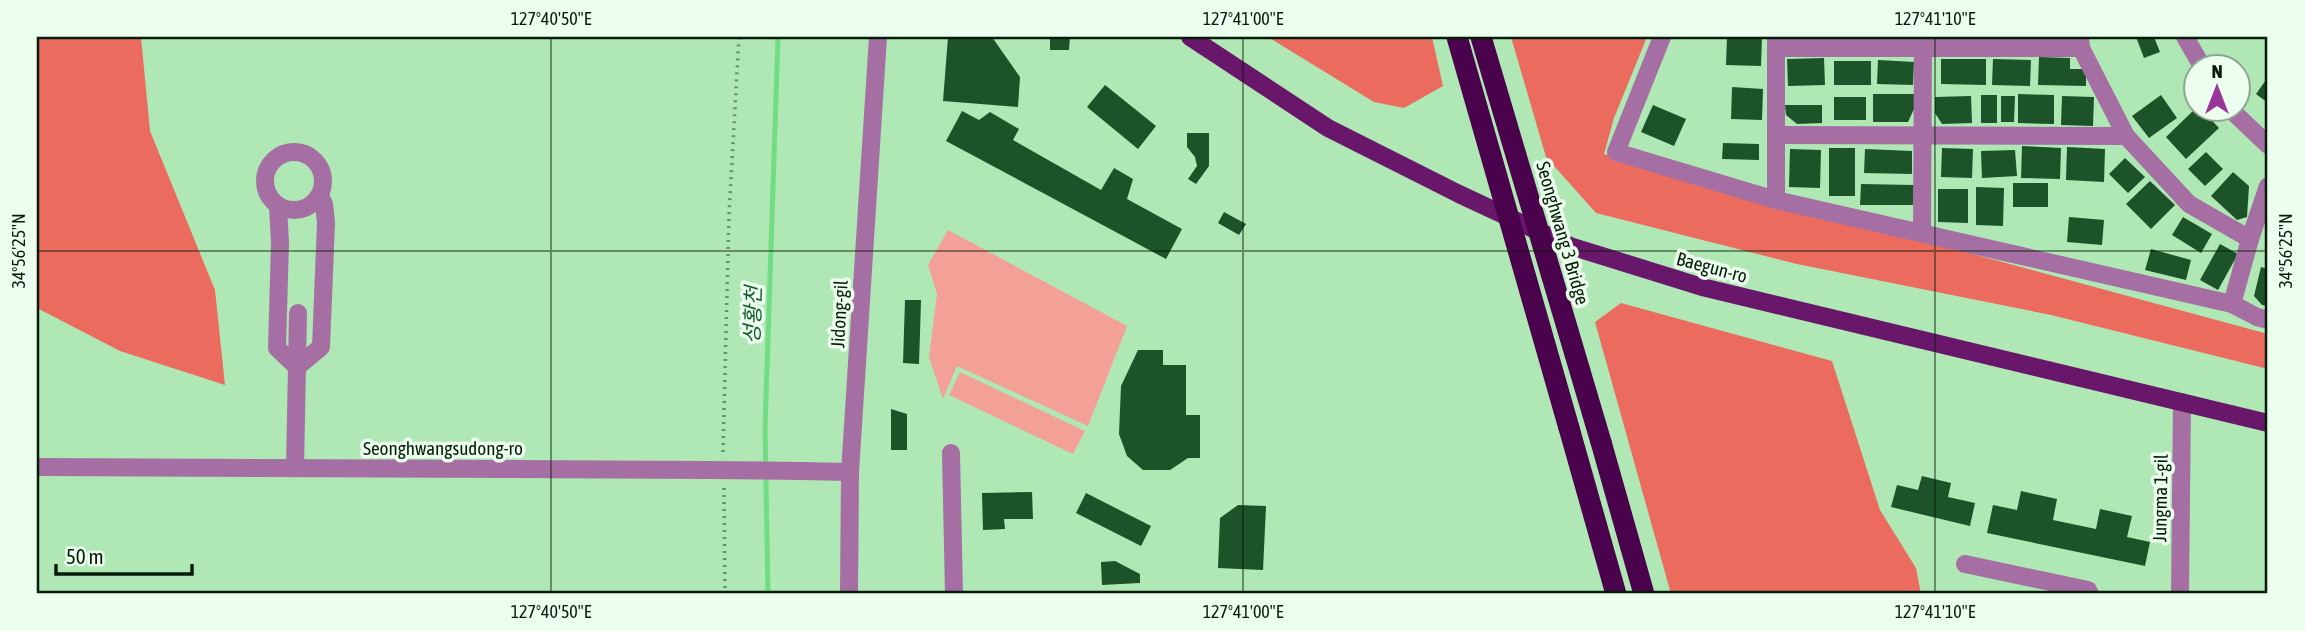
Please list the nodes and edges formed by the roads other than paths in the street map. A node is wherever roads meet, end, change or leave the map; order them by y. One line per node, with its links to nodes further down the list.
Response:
1 (878, 37): 29 (street, Jidong-gil)
2 (1190, 37): 24 (main road, Baegun-ro)
3 (1457, 37): 33 (highway, bridge)
4 (1481, 37): 34 (highway, Seonghwang 3 Bridge, bridge)
5 (1662, 37): 16 (street)
6 (1776, 42): 7 (street); 10 (street)
7 (1923, 42): 8 (street); 11 (street)
8 (2080, 42): 12 (street)
9 (2244, 122): 13 (street)
10 (1776, 135): 11 (street); 16 (street)
11 (1924, 135): 12 (street); 18 (street)
12 (2126, 136): 19 (street)
13 (2268, 145)
14 (2268, 186): 19 (street)
15 (320, 196): 17 (street); 17 (street); 23 (street)
16 (1776, 200): 18 (street)
17 (278, 206): 23 (street)
18 (1922, 233): 20 (street)
19 (2250, 239): 20 (street)
20 (2232, 304): 22 (street)
21 (298, 313): 23 (street)
22 (2268, 320)
23 (297, 367): 28 (street)
24 (2182, 402): 25 (main road, Baegun-ro); 36 (street, Jungma 1-gil)
25 (2268, 423)
26 (951, 453): 32 (street)
27 (37, 467): 28 (street, Seonghwangsudong-ro)
28 (295, 468): 29 (street, Seonghwangsudong-ro, bridge)
29 (849, 472): 31 (street, Jidong-gil)
30 (1965, 564): 35 (street)
31 (849, 594)
32 (954, 594)
33 (1616, 594)
34 (1644, 594)
35 (2090, 594)
36 (2180, 594)

